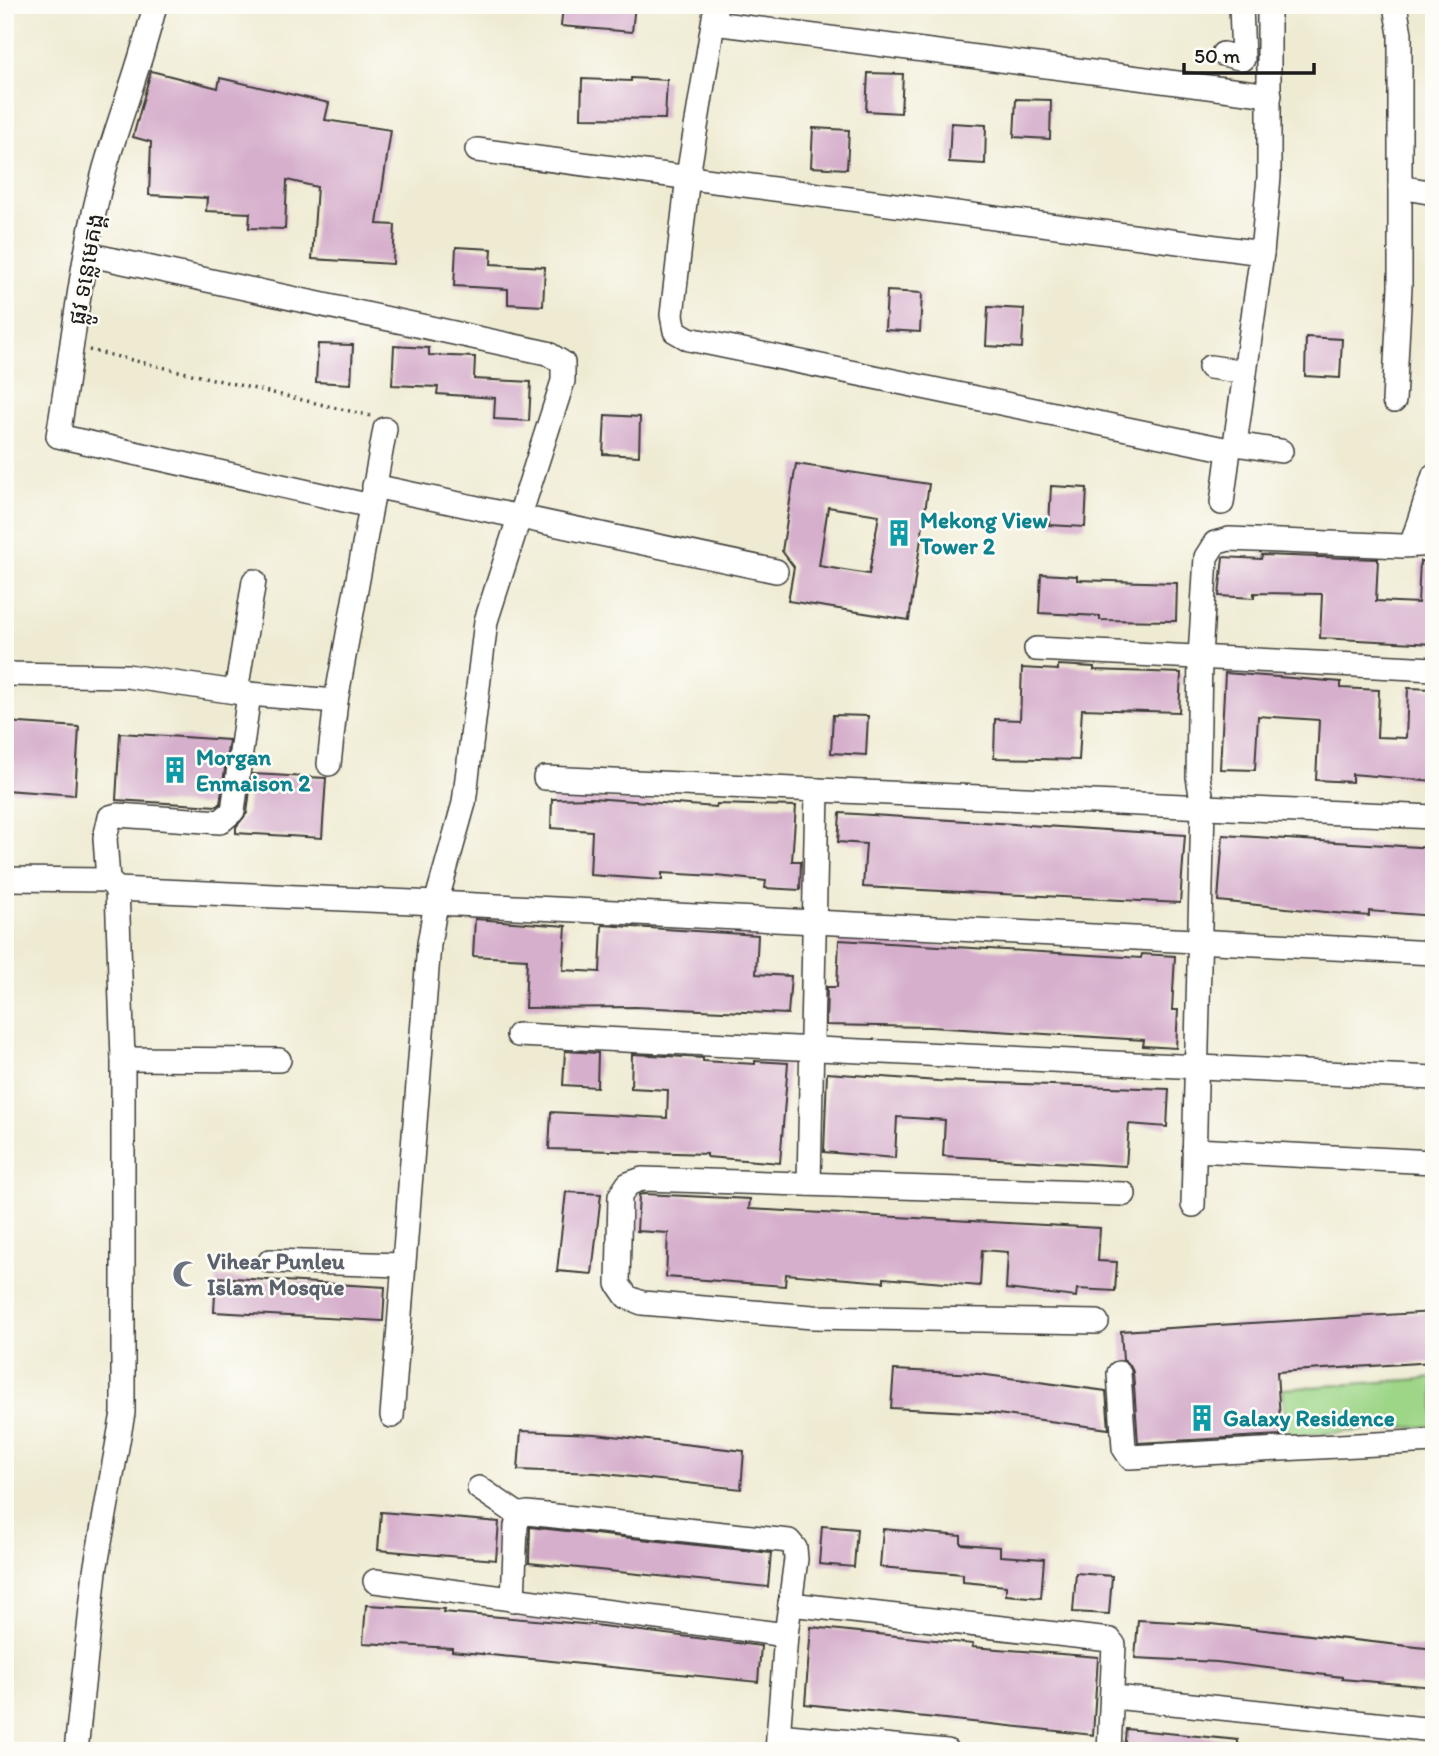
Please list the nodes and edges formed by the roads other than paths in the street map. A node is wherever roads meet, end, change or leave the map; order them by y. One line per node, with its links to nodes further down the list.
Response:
1 (155, 5): 13 (street, ផ្លូវ ទន្លេមេគង្គ)
2 (1241, 5): 6 (street)
3 (1269, 5): 7 (street)
4 (1395, 5): 10 (street)
5 (715, 14): 7 (street); 9 (street)
6 (1223, 54)
7 (1270, 95): 12 (street)
8 (477, 150): 9 (street)
9 (688, 176): 12 (street); 18 (street)
10 (1400, 187): 11 (street); 16 (street)
11 (1434, 193)
12 (1262, 253): 15 (street)
13 (86, 254): 21 (street, ផ្លូវ ទន្លេមេគង្គ); 23 (street)
14 (1210, 367): 15 (street)
15 (1245, 372): 18 (street)
16 (1394, 401)
17 (385, 429): 21 (street)
18 (1232, 447): 19 (street); 22 (street)
19 (1281, 451)
20 (1434, 475): 24 (street)
21 (373, 496): 23 (street); 32 (street)
22 (1222, 503)
23 (518, 519): 25 (street); 40 (street)
24 (1423, 543): 28 (street)
25 (776, 571)
26 (254, 582): 31 (street)
27 (1036, 649): 28 (street)
28 (1200, 657): 29 (street); 36 (street)
29 (1434, 669)
30 (5, 674): 31 (street)
31 (243, 693): 32 (street); 39 (street)
32 (336, 701): 33 (street)
33 (329, 764)
34 (545, 778): 35 (street)
35 (817, 790): 36 (street); 41 (street)
36 (1203, 806): 37 (street); 42 (street)
37 (1434, 817)
38 (5, 879): 39 (street)
39 (112, 885): 40 (street); 46 (street)
40 (436, 903): 41 (street); 56 (street)
41 (815, 921): 42 (street); 45 (street)
42 (1200, 941): 43 (street); 48 (street)
43 (1434, 953)
44 (518, 1035): 45 (street)
45 (812, 1049): 48 (street); 52 (street)
46 (122, 1059): 47 (street); 70 (street)
47 (279, 1060)
48 (1196, 1067): 49 (street); 50 (street)
49 (1434, 1078)
50 (1194, 1150): 51 (street); 54 (street)
51 (1434, 1162)
52 (809, 1184): 53 (street); 57 (street)
53 (1124, 1194)
54 (1193, 1205)
55 (270, 1261): 56 (street)
56 (402, 1265): 59 (street)
57 (1097, 1322)
58 (1119, 1373): 60 (street)
59 (392, 1416)
60 (1434, 1441)
61 (480, 1488): 62 (street)
62 (519, 1515): 64 (street); 65 (street)
63 (375, 1581): 64 (street)
64 (513, 1600): 66 (street)
65 (790, 1604): 66 (street); 67 (street)
66 (786, 1634): 69 (street)
67 (1114, 1697): 68 (street); 72 (street)
68 (1434, 1730)
69 (778, 1743): 71 (street)
70 (76, 1751)
71 (947, 1751)
72 (1109, 1751)

